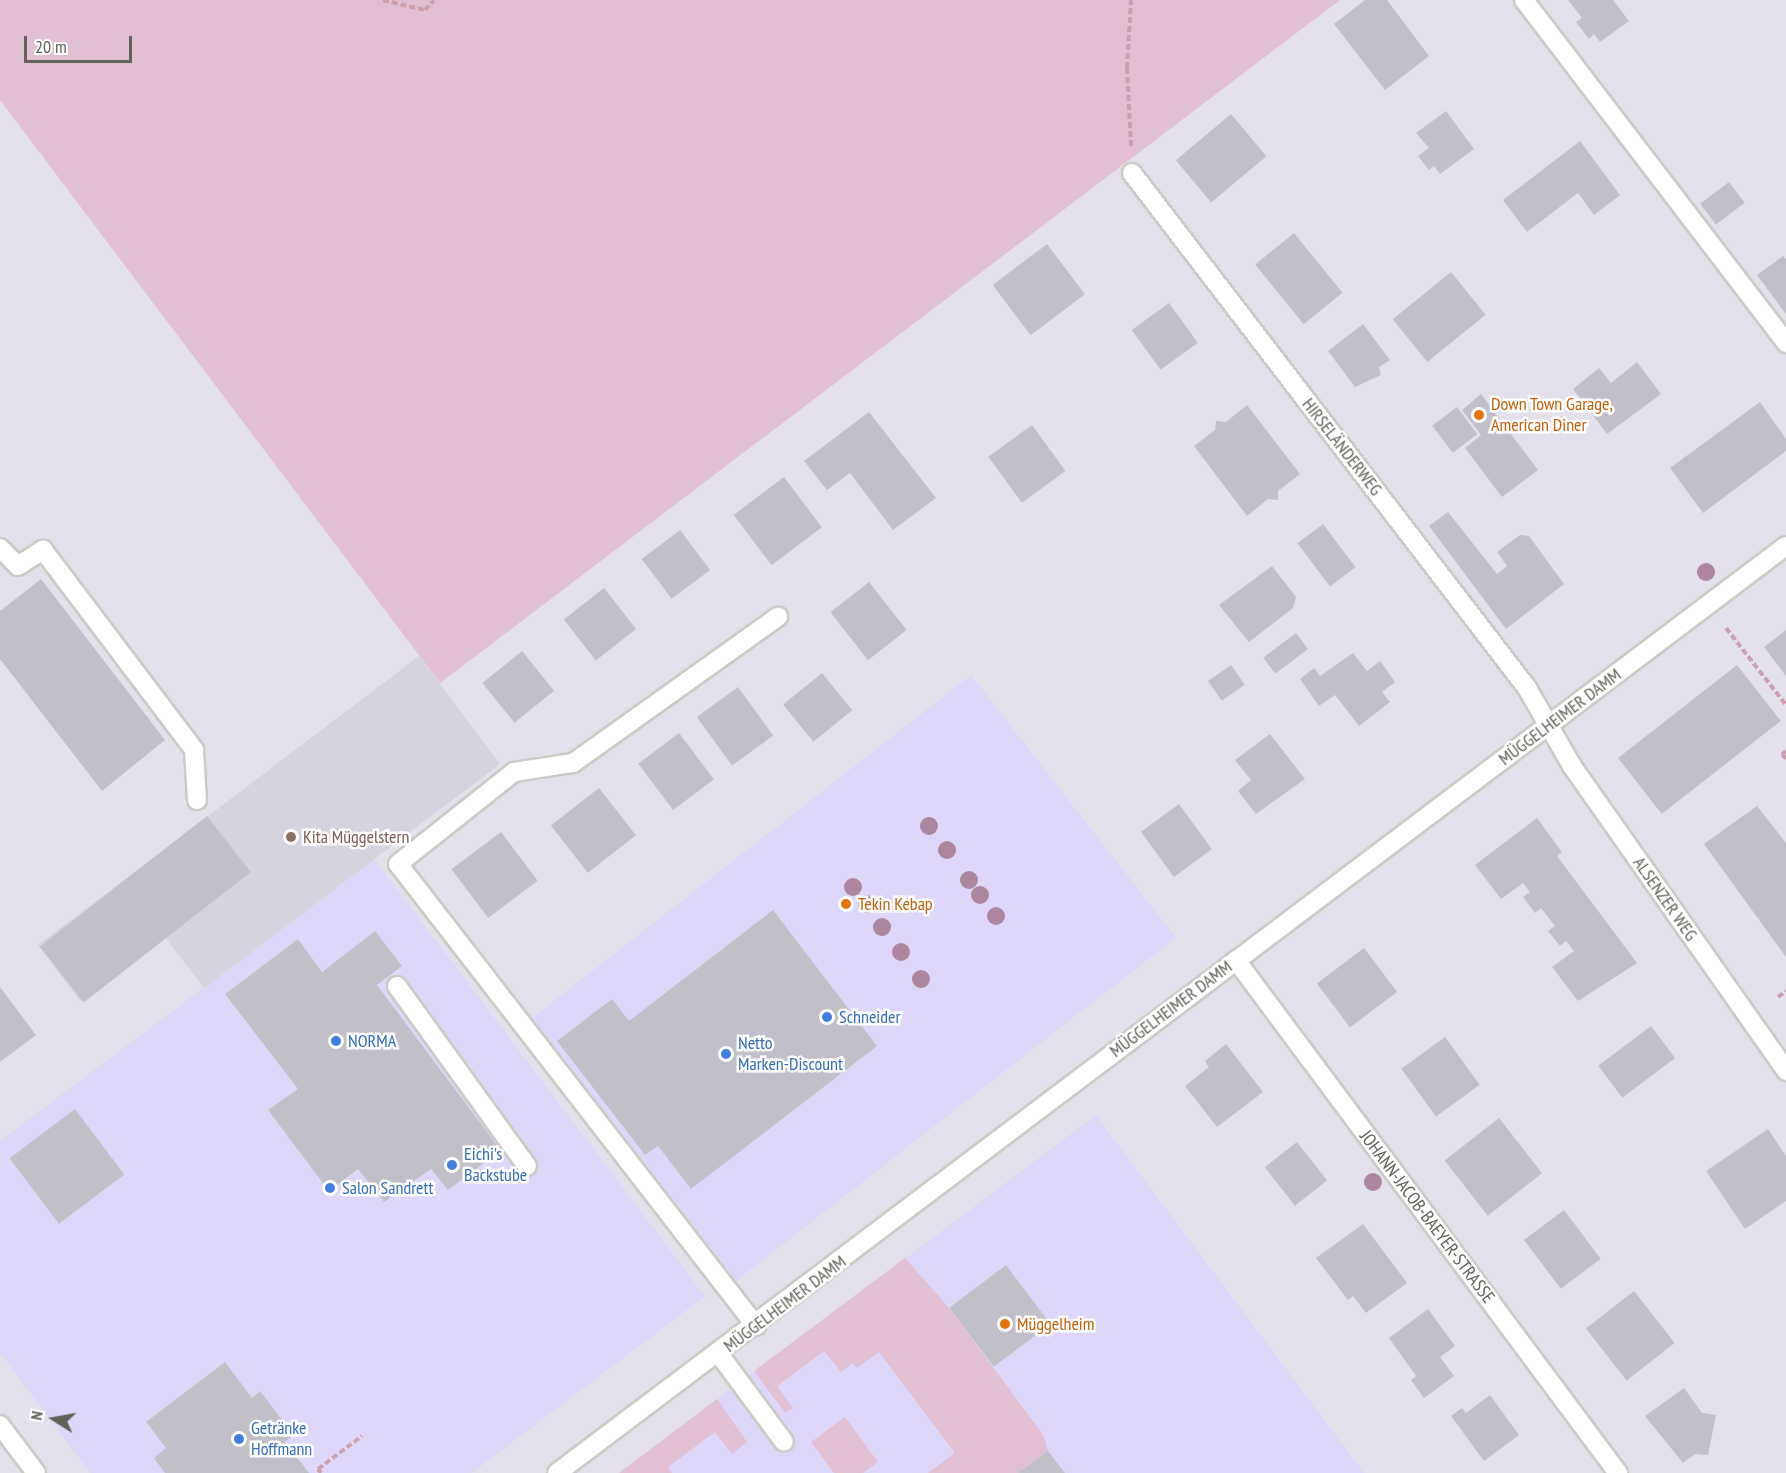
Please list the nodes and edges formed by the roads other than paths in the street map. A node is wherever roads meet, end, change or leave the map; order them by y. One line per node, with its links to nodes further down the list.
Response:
1 (1524, 0): 3 (street)
2 (1132, 173): 7 (street, HIRSELÄNDERWEG)
3 (1786, 343)
4 (1786, 546): 7 (street, MÜGGELHEIMER DAMM)
5 (0, 548): 8 (street)
6 (777, 617): 13 (street)
7 (1548, 723): 9 (street, MÜGGELHEIMER DAMM); 11 (street, ALSENZER WEG)
8 (197, 800)
9 (1236, 960): 13 (street, MÜGGELHEIMER DAMM); 19 (street, JOHANN-JACOB-BAEYER-STRASSE)
10 (397, 986): 12 (street)
11 (1786, 1071)
12 (527, 1166)
13 (756, 1326): 14 (street, MÜGGELHEIMER DAMM)
14 (719, 1354): 16 (street); 18 (street, MÜGGELHEIMER DAMM)
15 (0, 1425): 17 (street)
16 (784, 1442)
17 (36, 1473)
18 (557, 1473)
19 (1618, 1473)

